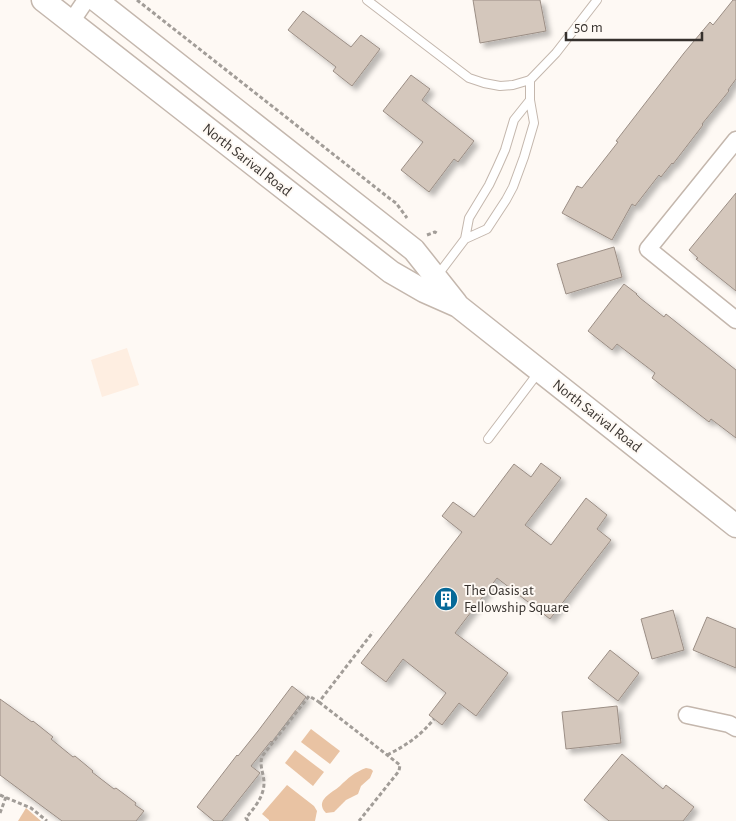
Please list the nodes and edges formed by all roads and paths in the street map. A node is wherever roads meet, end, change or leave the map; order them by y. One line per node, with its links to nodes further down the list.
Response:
1 (43, 0): 7 (main road, North Sarival Road)
2 (86, 0): 7 (street)
3 (96, 0): 15 (main road, North Sarival Road)
4 (138, 0): 11 (path)
5 (367, 0): 8 (lane)
6 (597, 0): 8 (lane)
7 (71, 22): 15 (main road, North Sarival Road)
8 (530, 80): 9 (lane)
9 (530, 100): 14 (lane); 14 (lane)
10 (736, 140): 16 (street)
11 (410, 224)
12 (438, 234): 13 (path)
13 (424, 236)
14 (465, 239): 15 (lane)
15 (430, 284): 17 (main road, North Sarival Road)
16 (736, 320)
17 (540, 370): 18 (lane); 19 (main road, North Sarival Road)
18 (488, 439)
19 (736, 526)
20 (373, 632): 21 (path)
21 (319, 702): 25 (path); 30 (path)
22 (687, 714): 24 (street)
23 (434, 719): 25 (path)
24 (736, 728)
25 (387, 755): 31 (path)
26 (0, 794): 27 (path)
27 (6, 797): 28 (path); 29 (path)
28 (0, 813)
29 (47, 821)
30 (248, 821)
31 (359, 821)

